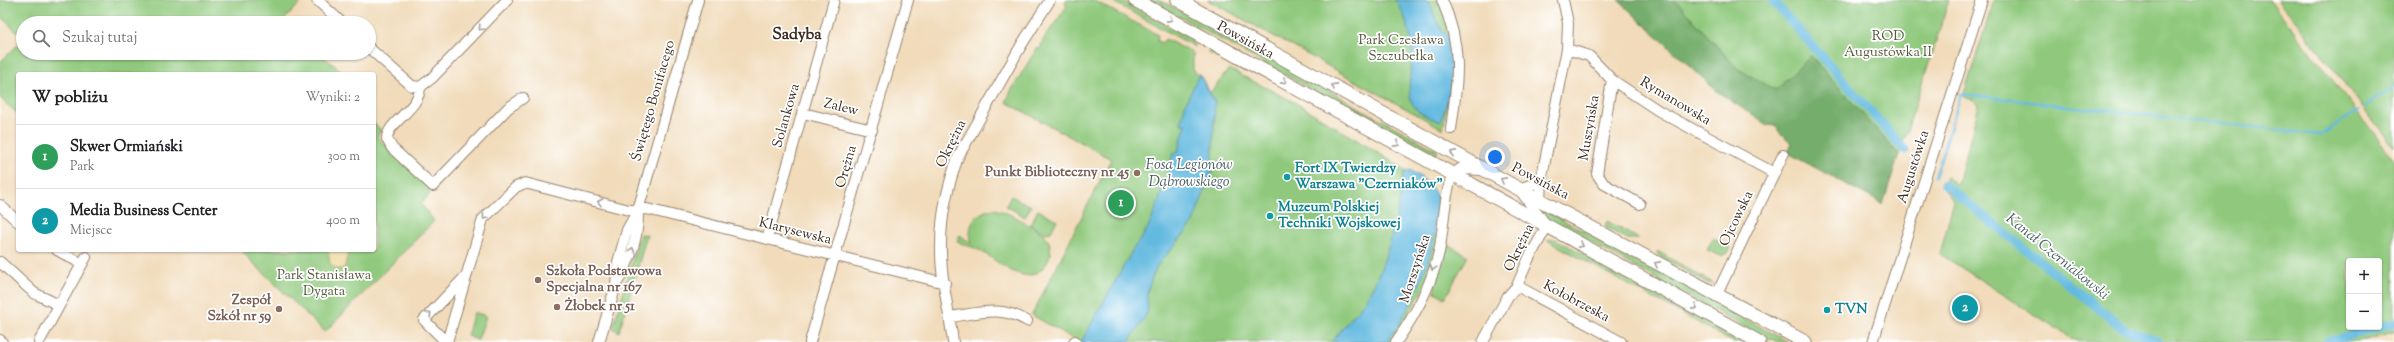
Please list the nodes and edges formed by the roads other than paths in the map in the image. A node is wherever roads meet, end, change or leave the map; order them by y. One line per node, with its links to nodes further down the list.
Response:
1 (317, 0): 12 (street)
2 (508, 0): 16 (street, one-way to 16)
3 (698, 0): 30 (street, Świętego Bonifacego)
4 (834, 0): 18 (street, Solankowa)
5 (908, 0): 20 (street, Orężna)
6 (1050, 0): 38 (street, Okrężna)
7 (1135, 0): 24 (main road, Powsińska, one-way to 24)
8 (1178, 0): 22 (main road, Powsińska, one-way to 8)
9 (1442, 0): 19 (street)
10 (1563, 0): 13 (street)
11 (1982, 0): 54 (street, Augustówka)
12 (334, 16)
13 (1567, 49): 15 (street, Rymanowska); 25 (street)
14 (376, 54): 16 (street)
15 (1612, 80): 23 (street, Rymanowska); 29 (street, Muszyńska)
16 (420, 87): 17 (street)
17 (523, 98)
18 (803, 113): 20 (street, Zalew); 33 (street, Solankowa)
19 (1451, 129)
20 (872, 130): 35 (street, Orężna)
21 (1783, 155): 23 (street, Ojcowska)
22 (1487, 172): 24 (street); 26 (main road, Powsińska, one-way to 22)
23 (1774, 173): 40 (street, Ojcowska)
24 (1452, 175): 32 (main road, Powsińska); 49 (street, Morszyńska, one-way to 49)
25 (1541, 181): 26 (street); 27 (street)
26 (1519, 189): 27 (main road, Powsińska); 32 (street, Okrężna)
27 (1540, 200): 40 (main road, Powsińska, one-way to 27)
28 (0, 204): 31 (street)
29 (1640, 204)
30 (638, 210): 33 (street, Klarysewska); 37 (street, Klarysewska, one-way to 37); 46 (street, Świętego Bonifacego)
31 (16, 220)
32 (1547, 226): 39 (street, Okrężna); 52 (main road, Powsińska, one-way to 52)
33 (767, 239): 35 (street, Klarysewska)
34 (62, 252): 41 (street)
35 (835, 257): 38 (street, Klarysewska); 47 (street, Orężna)
36 (0, 262): 41 (street)
37 (466, 276): 45 (street); 45 (street, one-way to 37)
38 (945, 283): 42 (street, Okrężna)
39 (1517, 286): 50 (street, Okrężna); 51 (street, Kołobrzeska)
40 (1716, 296): 53 (main road, Powsińska)
41 (59, 306): 44 (street)
42 (950, 317): 43 (street); 48 (street, Okrężna)
43 (1027, 321)
44 (39, 342)
45 (447, 342)
46 (600, 342)
47 (810, 342)
48 (953, 342)
49 (1396, 342)
50 (1482, 342)
51 (1622, 342)
52 (1759, 342)
53 (1805, 342)
54 (1873, 342)

